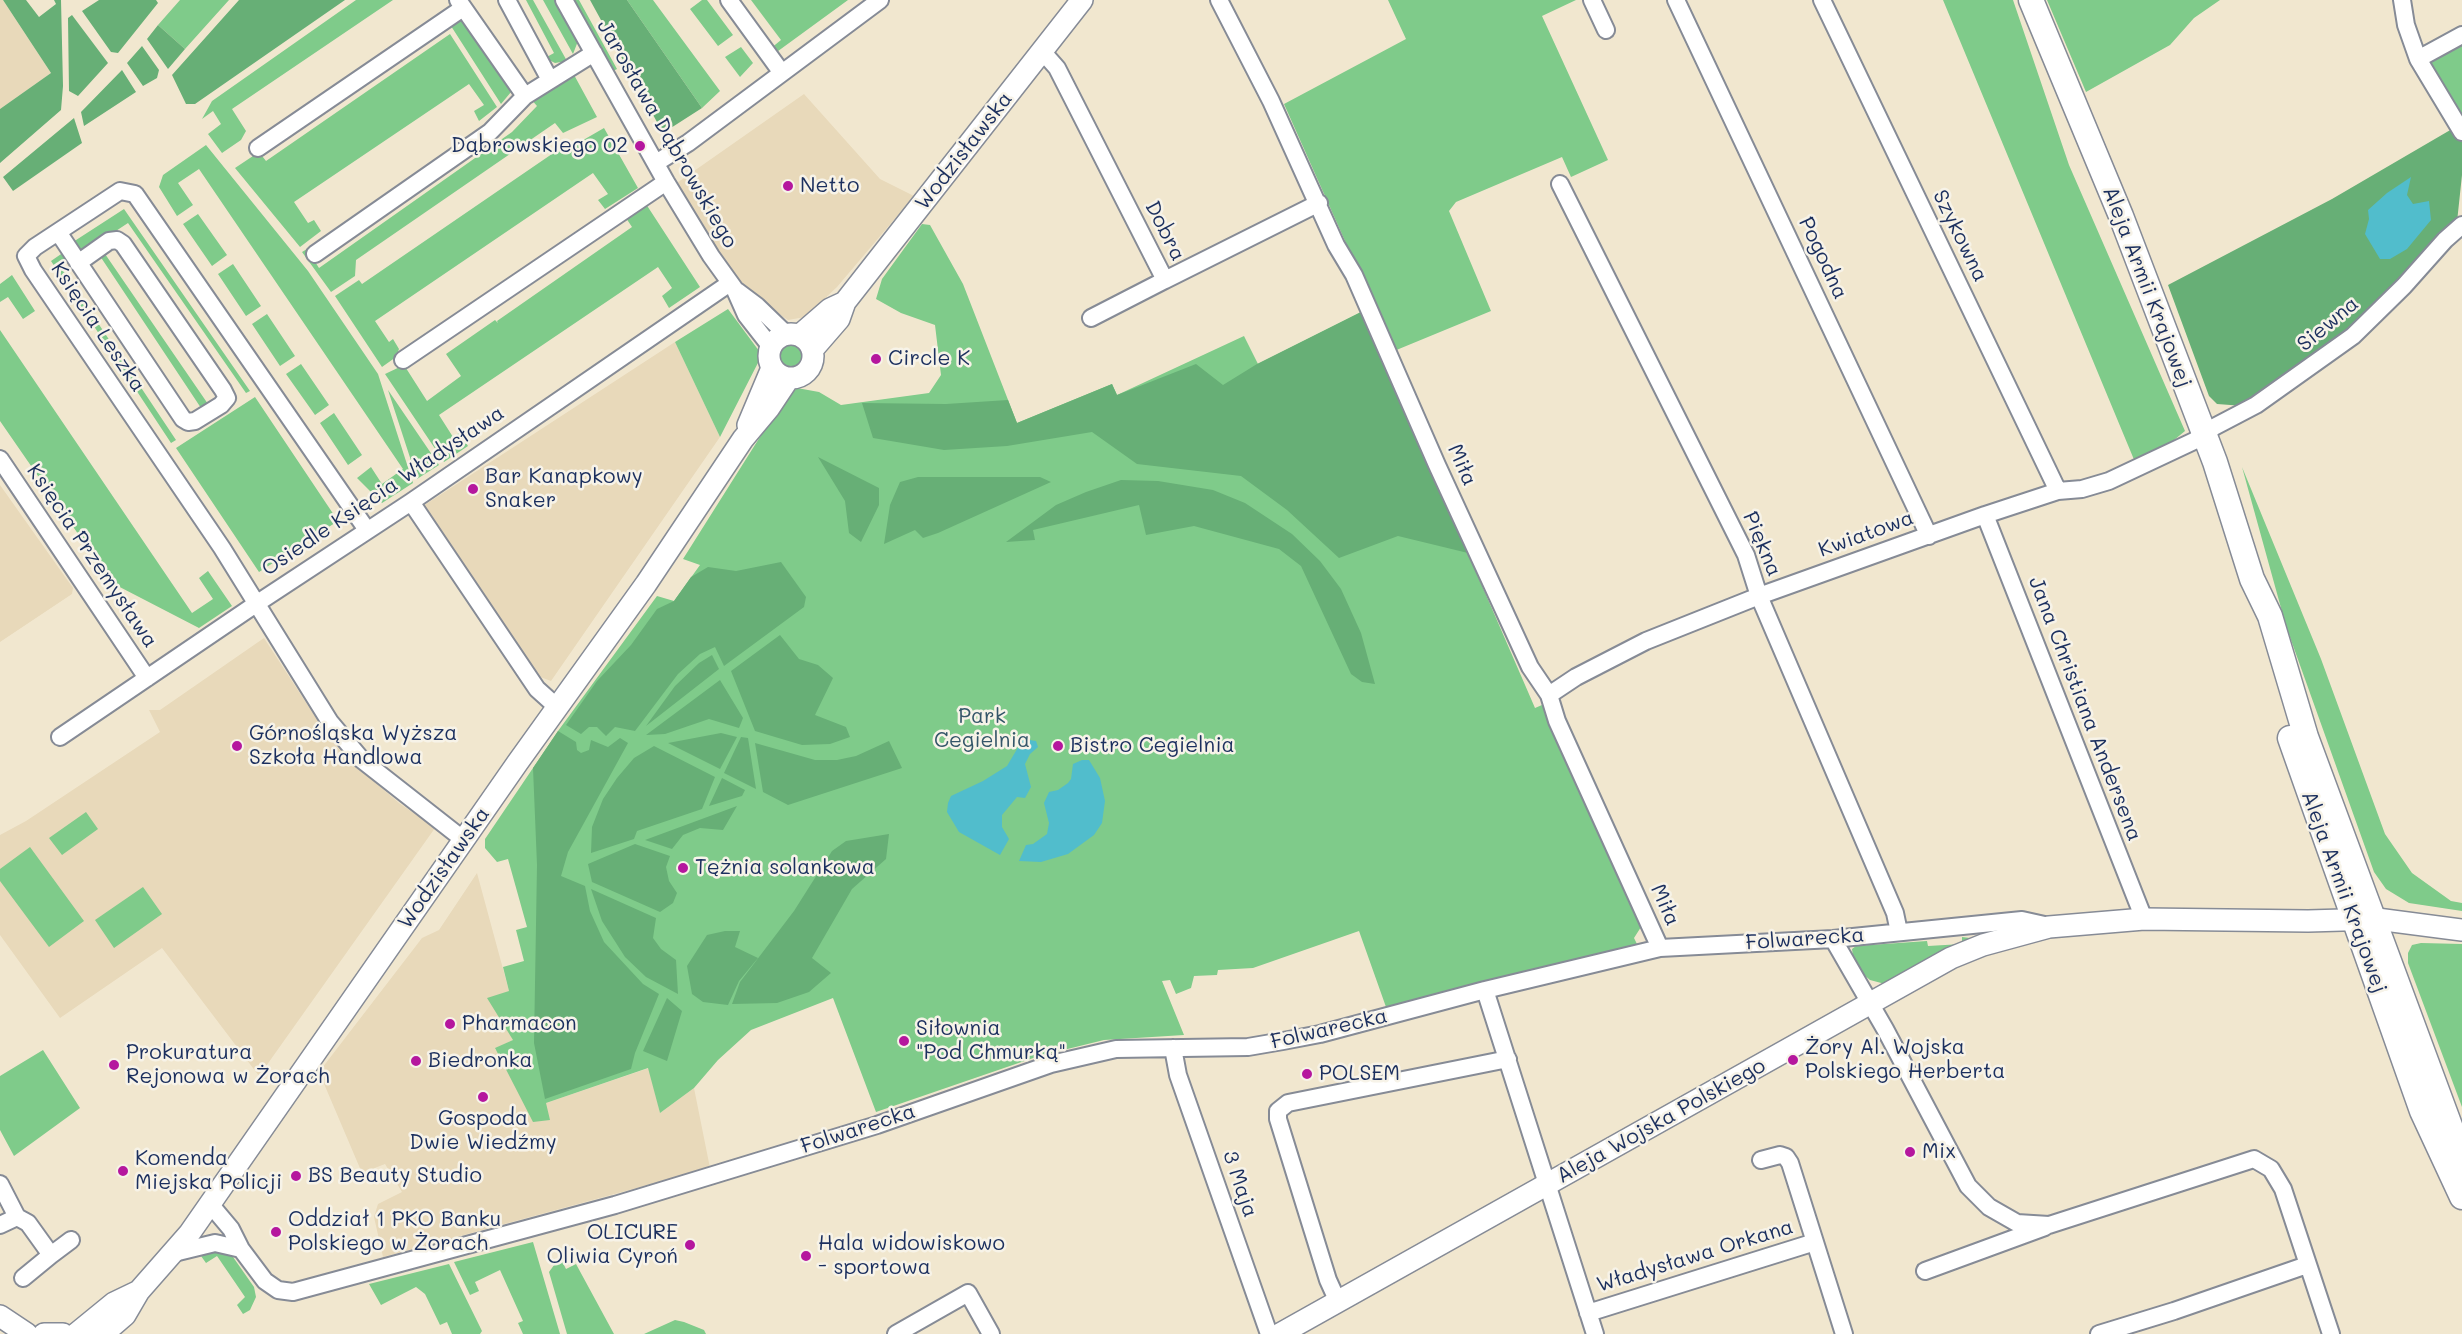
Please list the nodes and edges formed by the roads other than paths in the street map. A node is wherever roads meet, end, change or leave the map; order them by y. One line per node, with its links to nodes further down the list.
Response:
1 (507, 0): 19 (street)
2 (564, 0): 16 (street, Jarosława Dąbrowskiego)
3 (729, 0): 18 (street)
4 (880, 0): 18 (street)
5 (1082, 0): 15 (street, Wodzisławska)
6 (1219, 0): 26 (street, Miła)
7 (1592, 0): 13 (street)
8 (1676, 0): 42 (street, Pogodna)
9 (1821, 0): 38 (street, Szykowna)
10 (2031, 0): 36 (main road, Aleja Armii Krajowej)
11 (2402, 0): 17 (street)
12 (460, 4): 20 (street); 22 (street)
13 (1606, 30)
14 (2462, 35): 17 (street)
15 (1042, 51): 31 (street, Dobra); 34 (street, Wodzisławska)
16 (594, 53): 19 (street); 23 (street, Jarosława Dąbrowskiego)
17 (2418, 59): 21 (street)
18 (782, 73): 23 (street)
19 (550, 80): 20 (street)
20 (525, 96): 29 (street)
21 (2462, 132)
22 (258, 148)
23 (656, 163): 24 (street, Jarosława Dąbrowskiego)
24 (666, 182): 32 (street, Jarosława Dąbrowskiego); 35 (street)
25 (1560, 184): 43 (street, Piękna)
26 (1319, 203): 31 (street, Dobra); 46 (street, Miła)
27 (2462, 225): 36 (street, Siewna)
28 (58, 232): 30 (street); 41 (street, Księcia Leszka); 44 (street, Księcia Leszka)
29 (315, 254)
30 (78, 263): 30 (street)
31 (1165, 280): 33 (street)
32 (732, 285): 34 (street, Jarosława Dąbrowskiego); 39 (street, Osiedle Księcia Władysława)
33 (1091, 318)
34 (788, 352): 47 (street, Wodzisławska)
35 (402, 360)
36 (2204, 434): 38 (street, Kwiatowa); 51 (main road, Aleja Armii Krajowej)
37 (0, 459): 45 (street, Księcia Przemysława)
38 (2058, 491): 40 (street, Kwiatowa)
39 (411, 502): 41 (street, Osiedle Księcia Władysława); 47 (street)
40 (1985, 515): 42 (street, Kwiatowa); 50 (street, Jana Christiana Andersena)
41 (367, 530): 44 (street, Osiedle Księcia Władysława)
42 (1929, 536): 43 (street, Kwiatowa)
43 (1759, 596): 46 (street, Kwiatowa); 55 (street, Piękna)
44 (256, 604): 45 (street, Osiedle Księcia Władysława); 49 (street, Księcia Leszka)
45 (147, 678): 48 (street, Osiedle Księcia Władysława)
46 (1549, 695): 58 (street, Miła)
47 (556, 707): 49 (street, Wodzisławska)
48 (60, 736)
49 (464, 840): 68 (street, Wodzisławska)
50 (2144, 919): 51 (street, Folwarecka); 53 (street, Folwarecka)
51 (2363, 919): 54 (street, Folwarecka); 63 (main road, Aleja Armii Krajowej); 67 (main road, Aleja Armii Krajowej)
52 (1996, 923): 53 (street, Folwarecka); 55 (street, Folwarecka); 57 (street)
53 (2049, 927): 57 (street, Aleja Wojska Polskiego)
54 (2462, 930)
55 (1899, 932): 56 (street, Folwarecka)
56 (1833, 939): 58 (street, Folwarecka); 60 (street)
57 (1983, 945): 60 (street, Aleja Wojska Polskiego)
58 (1660, 948): 59 (street, Folwarecka)
59 (1485, 990): 61 (street, Folwarecka); 62 (street)
60 (1871, 1004): 66 (street, Aleja Wojska Polskiego); 71 (street)
61 (1173, 1048): 74 (street, Folwarecka); 91 (street, 3 Maja)
62 (1508, 1059): 66 (street); 81 (street)
63 (2462, 1158)
64 (1761, 1160): 73 (street)
65 (0, 1184): 69 (street)
66 (1547, 1184): 81 (street, Aleja Wojska Polskiego); 82 (street)
67 (2462, 1197)
68 (210, 1204): 74 (street, Folwarecka); 75 (street, Wodzisławska)
69 (17, 1217): 70 (street); 76 (street)
70 (0, 1225)
71 (2049, 1225): 77 (street); 78 (street)
72 (71, 1240): 76 (street)
73 (1815, 1242): 82 (street, Władysława Orkana); 94 (street)
74 (241, 1249): 75 (street)
75 (174, 1253): 80 (street, Wodzisławska)
76 (51, 1255): 79 (street)
77 (2307, 1265): 95 (street); 96 (street)
78 (1925, 1271)
79 (23, 1278)
80 (139, 1291): 87 (street, Wodzisławska); 88 (street, Wodzisławska)
81 (1338, 1302): 92 (street, Aleja Wojska Polskiego)
82 (1588, 1313): 93 (street)
83 (0, 1316): 84 (street)
84 (27, 1334)
85 (44, 1334): 86 (street)
86 (63, 1334)
87 (76, 1334)
88 (103, 1334)
89 (896, 1334): 90 (street)
90 (991, 1334)
91 (1269, 1334)
92 (1280, 1334)
93 (1594, 1334)
94 (1844, 1334)
95 (2100, 1334)
96 (2331, 1334)

